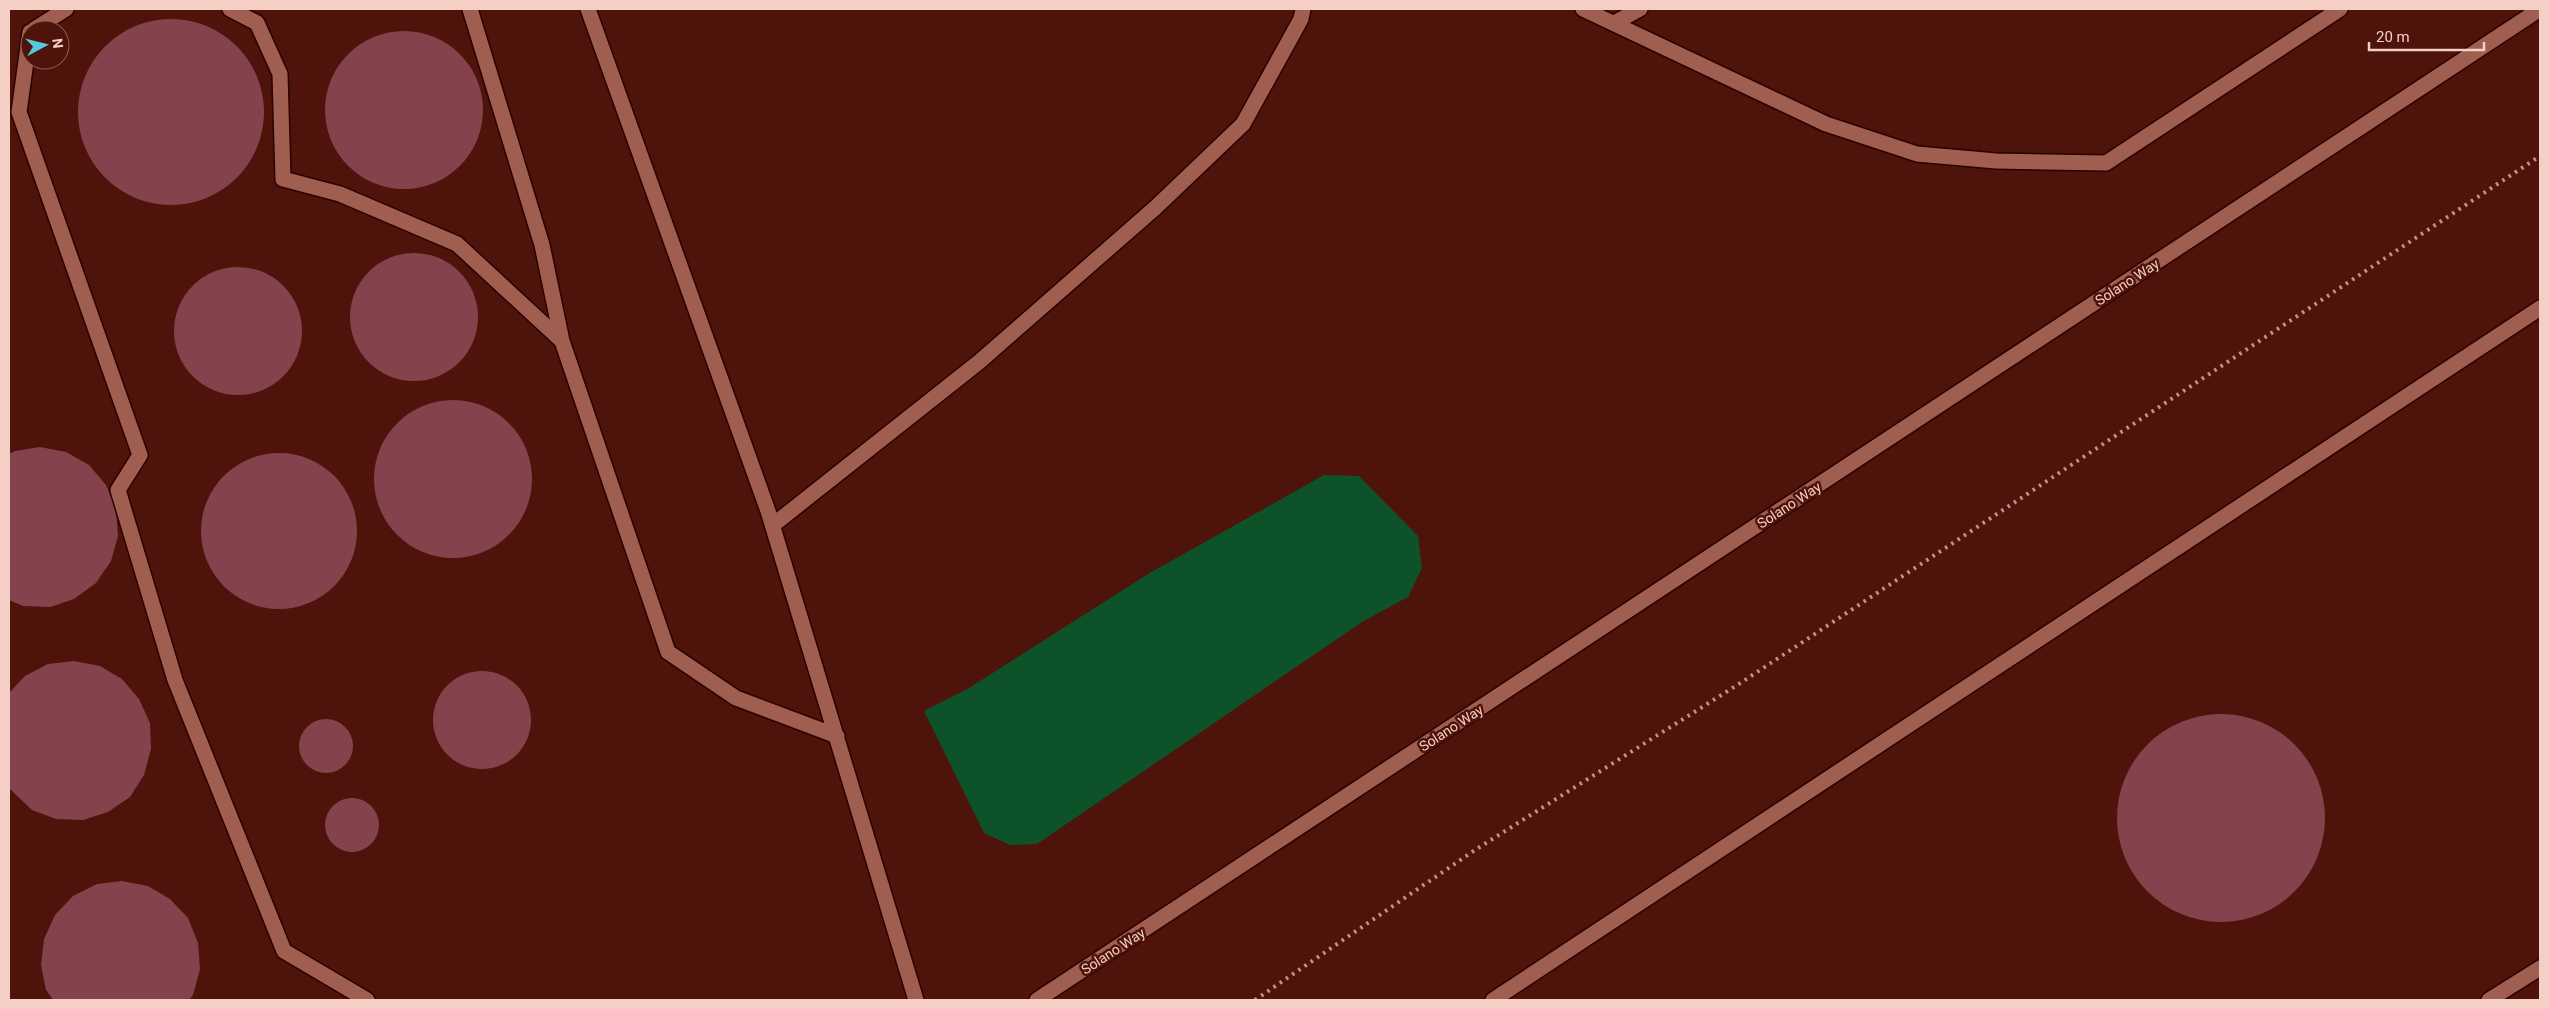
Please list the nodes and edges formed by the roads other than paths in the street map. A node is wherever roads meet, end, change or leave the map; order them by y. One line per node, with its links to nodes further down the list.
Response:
1 (66, 9): 10 (street)
2 (230, 9): 14 (street)
3 (470, 9): 14 (street)
4 (588, 9): 15 (street)
5 (1303, 9): 15 (street)
6 (1583, 9): 11 (street)
7 (1640, 9): 11 (street)
8 (2340, 9): 11 (street)
9 (2540, 9): 20 (street, Solano Way)
10 (48, 20)
11 (1614, 23)
12 (25, 70): 18 (street)
13 (2540, 308): 21 (street)
14 (562, 341): 16 (street)
15 (773, 525): 16 (street)
16 (837, 736): 19 (street)
17 (2540, 968): 22 (street)
18 (367, 1000)
19 (916, 1000)
20 (1037, 1000)
21 (1493, 1000)
22 (2490, 1000)

